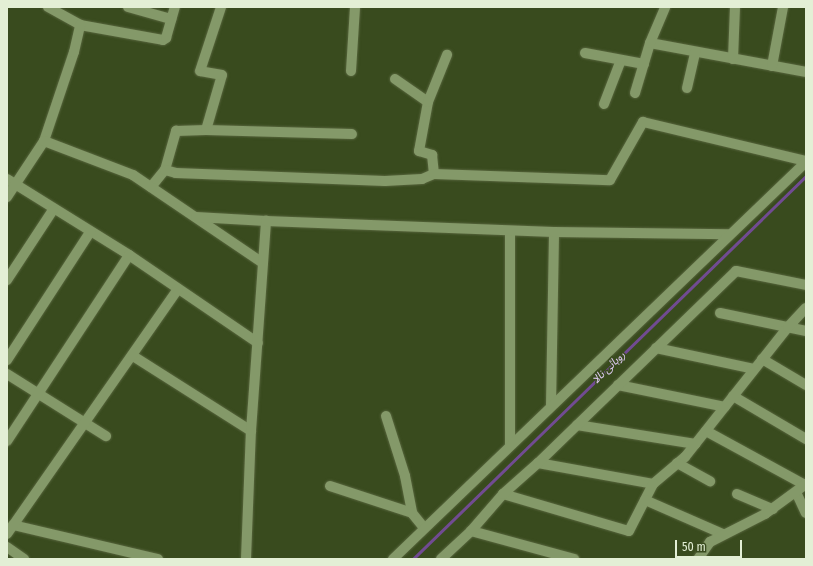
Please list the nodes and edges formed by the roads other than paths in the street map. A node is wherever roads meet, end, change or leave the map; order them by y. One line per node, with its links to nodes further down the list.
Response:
1 (48, 7): 10 (street)
2 (128, 7): 9 (street)
3 (175, 7): 9 (street)
4 (221, 7): 26 (street)
5 (355, 7): 19 (street)
6 (665, 7): 11 (street)
7 (735, 7): 15 (street)
8 (783, 7): 18 (street)
9 (171, 19): 10 (street)
10 (80, 25): 28 (street)
11 (650, 43): 12 (street); 17 (street)
12 (695, 52): 15 (street); 22 (street)
13 (585, 54): 16 (street)
14 (447, 55): 24 (street)
15 (733, 59): 18 (street)
16 (621, 60): 17 (street); 25 (street)
17 (644, 64): 23 (street)
18 (772, 66): 20 (street)
19 (351, 71)
20 (806, 72)
21 (395, 79): 24 (street)
22 (687, 88)
23 (635, 93)
24 (428, 102): 31 (street)
25 (604, 104)
26 (206, 130): 27 (street); 30 (street)
27 (352, 134)
28 (44, 141): 32 (street); 33 (street)
29 (806, 161): 31 (street); 41 (street)
30 (165, 170): 31 (street); 33 (street)
31 (434, 174)
32 (11, 182): 34 (street); 35 (street)
33 (151, 187): 36 (street)
34 (7, 197)
35 (53, 210): 39 (street); 44 (street)
36 (194, 217): 37 (street); 43 (street)
37 (266, 222): 38 (street); 43 (street)
38 (510, 231): 40 (street); 73 (street)
39 (90, 232): 42 (street); 55 (street)
40 (554, 232): 41 (street); 62 (street)
41 (729, 234): 62 (street)
42 (129, 255): 46 (street); 60 (street)
43 (263, 263): 51 (street)
44 (7, 280)
45 (806, 285): 52 (street)
46 (178, 289): 51 (street); 53 (street)
47 (806, 308): 49 (street)
48 (720, 312): 49 (street)
49 (788, 327): 50 (street); 54 (street)
50 (806, 331)
51 (258, 343): 67 (street)
52 (656, 348): 56 (street); 58 (street)
53 (133, 356): 65 (street); 67 (street)
54 (762, 359): 56 (street); 59 (street)
55 (7, 360)
56 (754, 369): 61 (street)
57 (7, 374): 60 (street)
58 (618, 385): 63 (street); 66 (street)
59 (806, 385)
60 (38, 395): 65 (street); 71 (street)
61 (733, 396): 63 (street); 70 (street)
62 (551, 406): 73 (street)
63 (725, 407): 68 (street)
64 (386, 416): 85 (street)
65 (85, 423): 69 (street); 87 (street)
66 (577, 425): 72 (street); 74 (street)
67 (251, 431): 95 (street)
68 (706, 431): 72 (street); 78 (street)
69 (106, 436)
70 (806, 439)
71 (7, 441)
72 (695, 444): 75 (street)
73 (510, 445): 88 (street)
74 (538, 463): 77 (street); 81 (street)
75 (677, 463): 76 (street); 77 (street)
76 (710, 481)
77 (653, 484): 83 (street)
78 (805, 485): 80 (street)
79 (330, 486): 85 (street)
80 (796, 492): 84 (street); 86 (street)
81 (502, 494): 83 (street); 89 (street)
82 (737, 494): 84 (street)
83 (645, 500): 91 (street)
84 (772, 509): 91 (street)
85 (412, 513): 88 (street)
86 (806, 513)
87 (13, 525): 90 (street); 94 (street)
88 (424, 528): 96 (street)
89 (471, 531): 97 (street); 98 (street)
90 (7, 534)
91 (723, 534): 99 (street)
92 (7, 547): 93 (street)
93 (24, 559)
94 (158, 559)
95 (246, 559)
96 (392, 559)
97 (441, 559)
98 (574, 559)
99 (698, 559)

